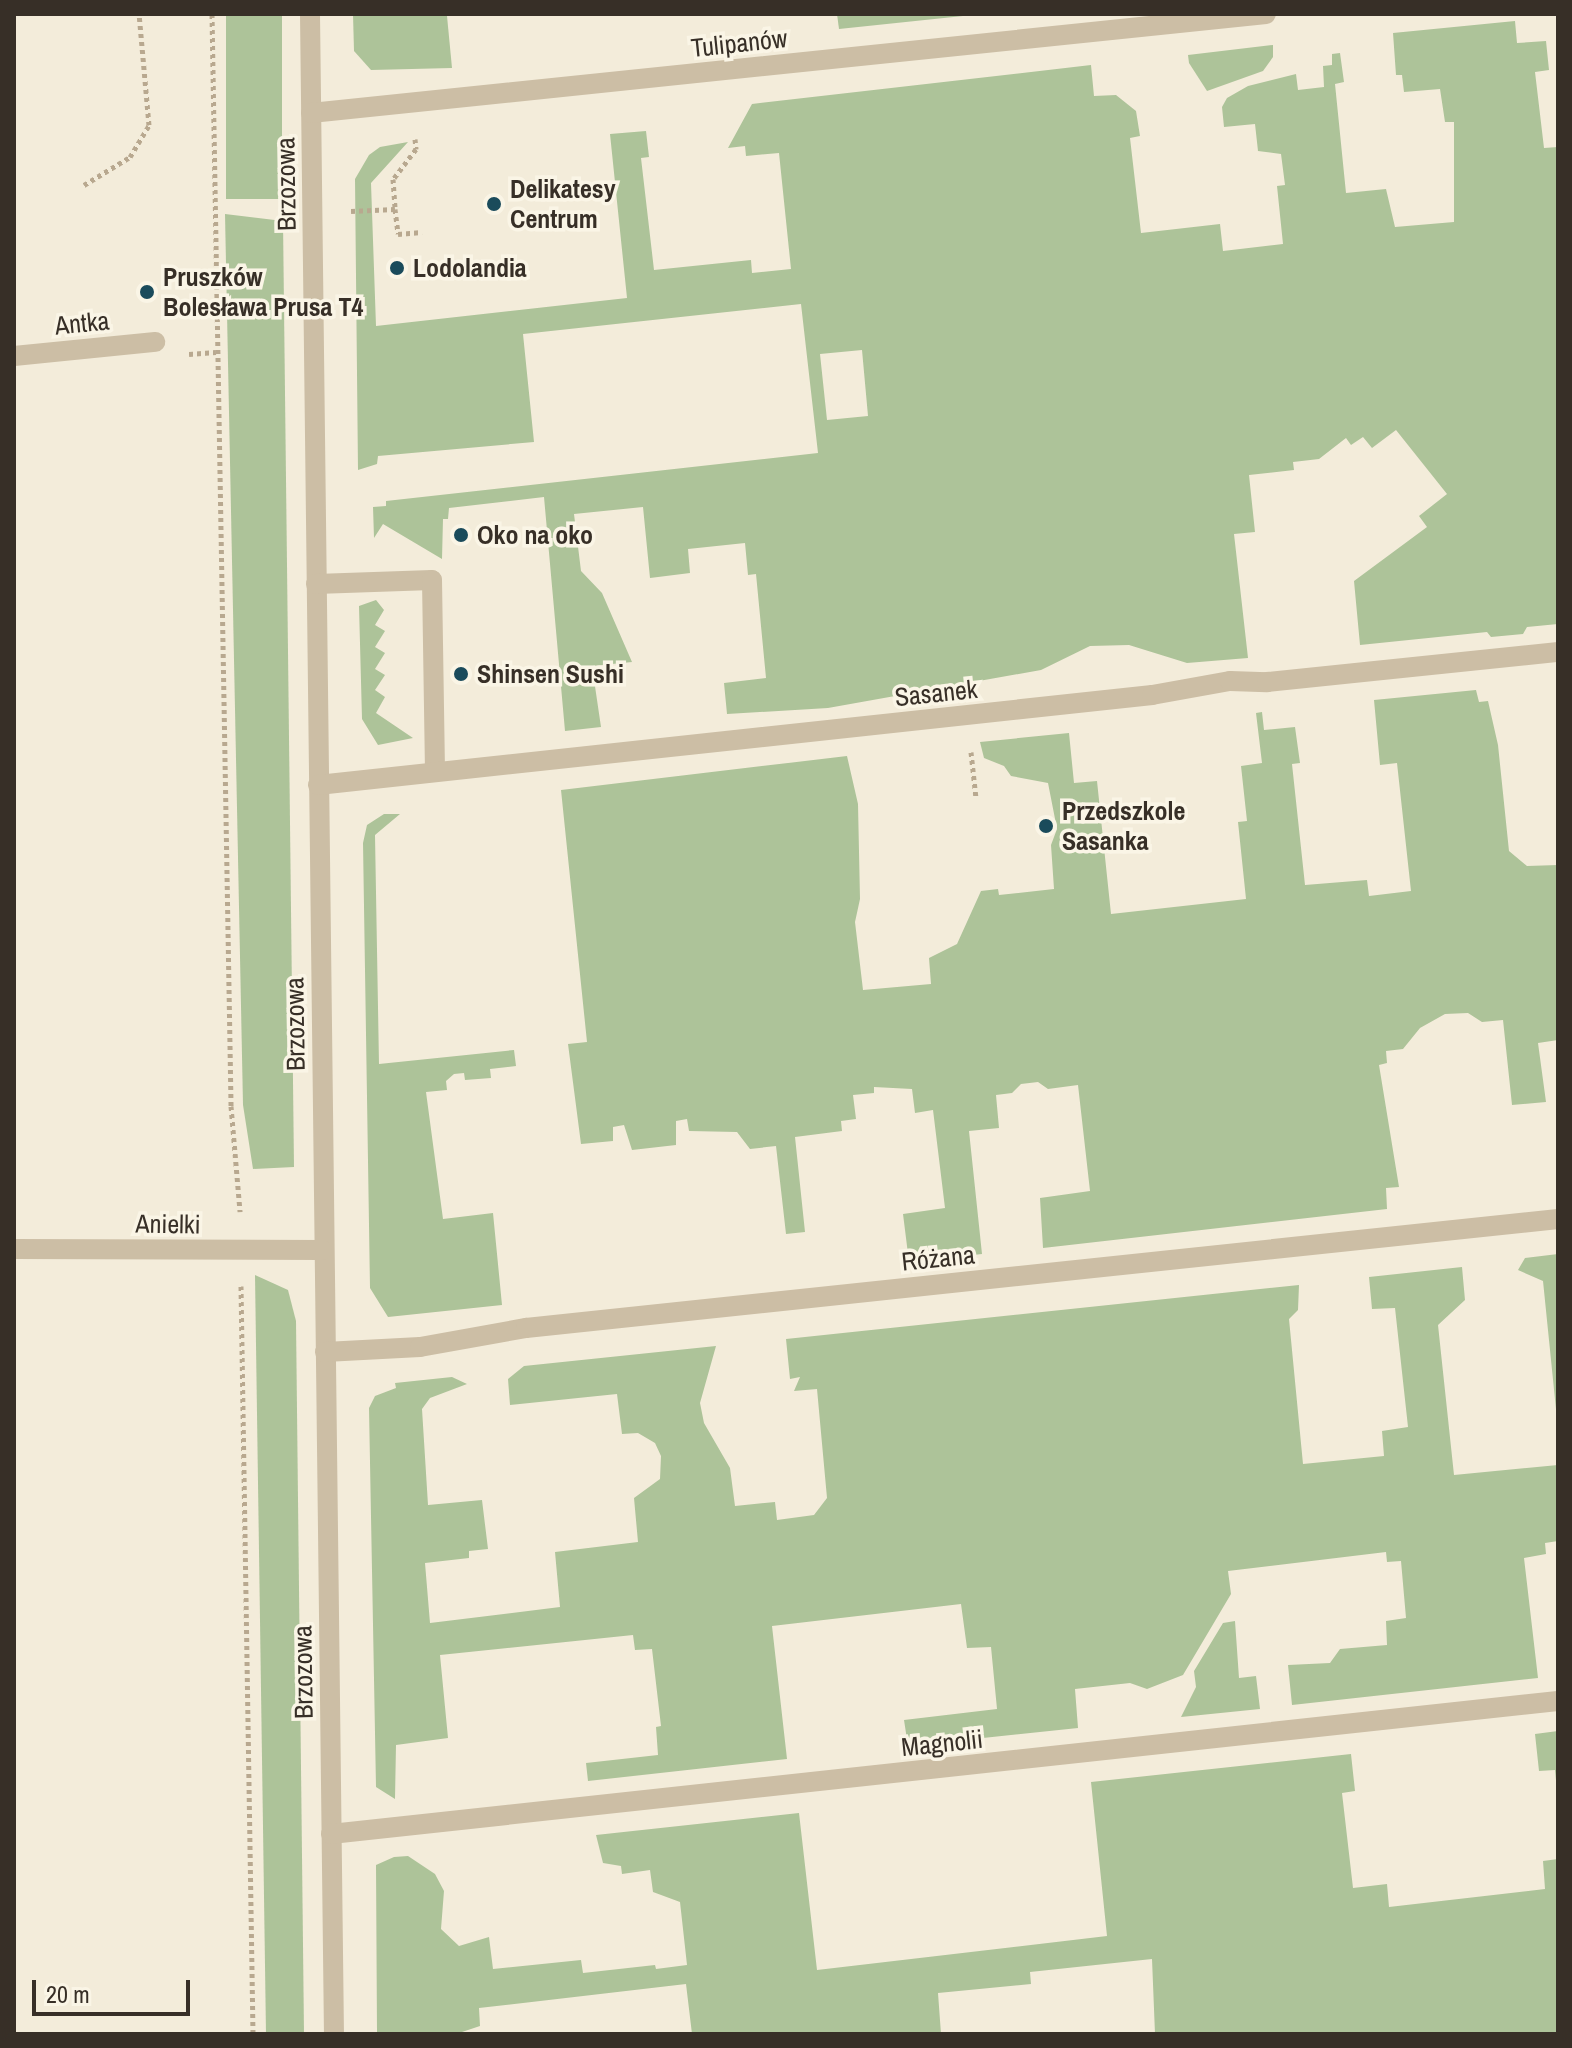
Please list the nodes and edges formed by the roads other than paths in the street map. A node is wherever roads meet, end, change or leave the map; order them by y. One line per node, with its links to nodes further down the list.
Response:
1 (310, 14): 3 (street, Brzozowa)
2 (1266, 14): 3 (street, Tulipanów)
3 (311, 113): 6 (street, Brzozowa)
4 (155, 342): 5 (street, Antka)
5 (14, 356)
6 (316, 584): 8 (street); 9 (street, Brzozowa)
7 (1558, 652): 8 (street, Sasanek)
8 (435, 772): 9 (street, Sasanek)
9 (318, 785): 12 (street, Brzozowa)
10 (1558, 1219): 13 (street, Różana)
11 (14, 1249): 12 (street, Anielki)
12 (322, 1250): 13 (street, Brzozowa)
13 (325, 1352): 15 (street, Brzozowa)
14 (1558, 1701): 15 (street, Magnolii)
15 (331, 1834): 16 (street, Brzozowa)
16 (334, 2034)

